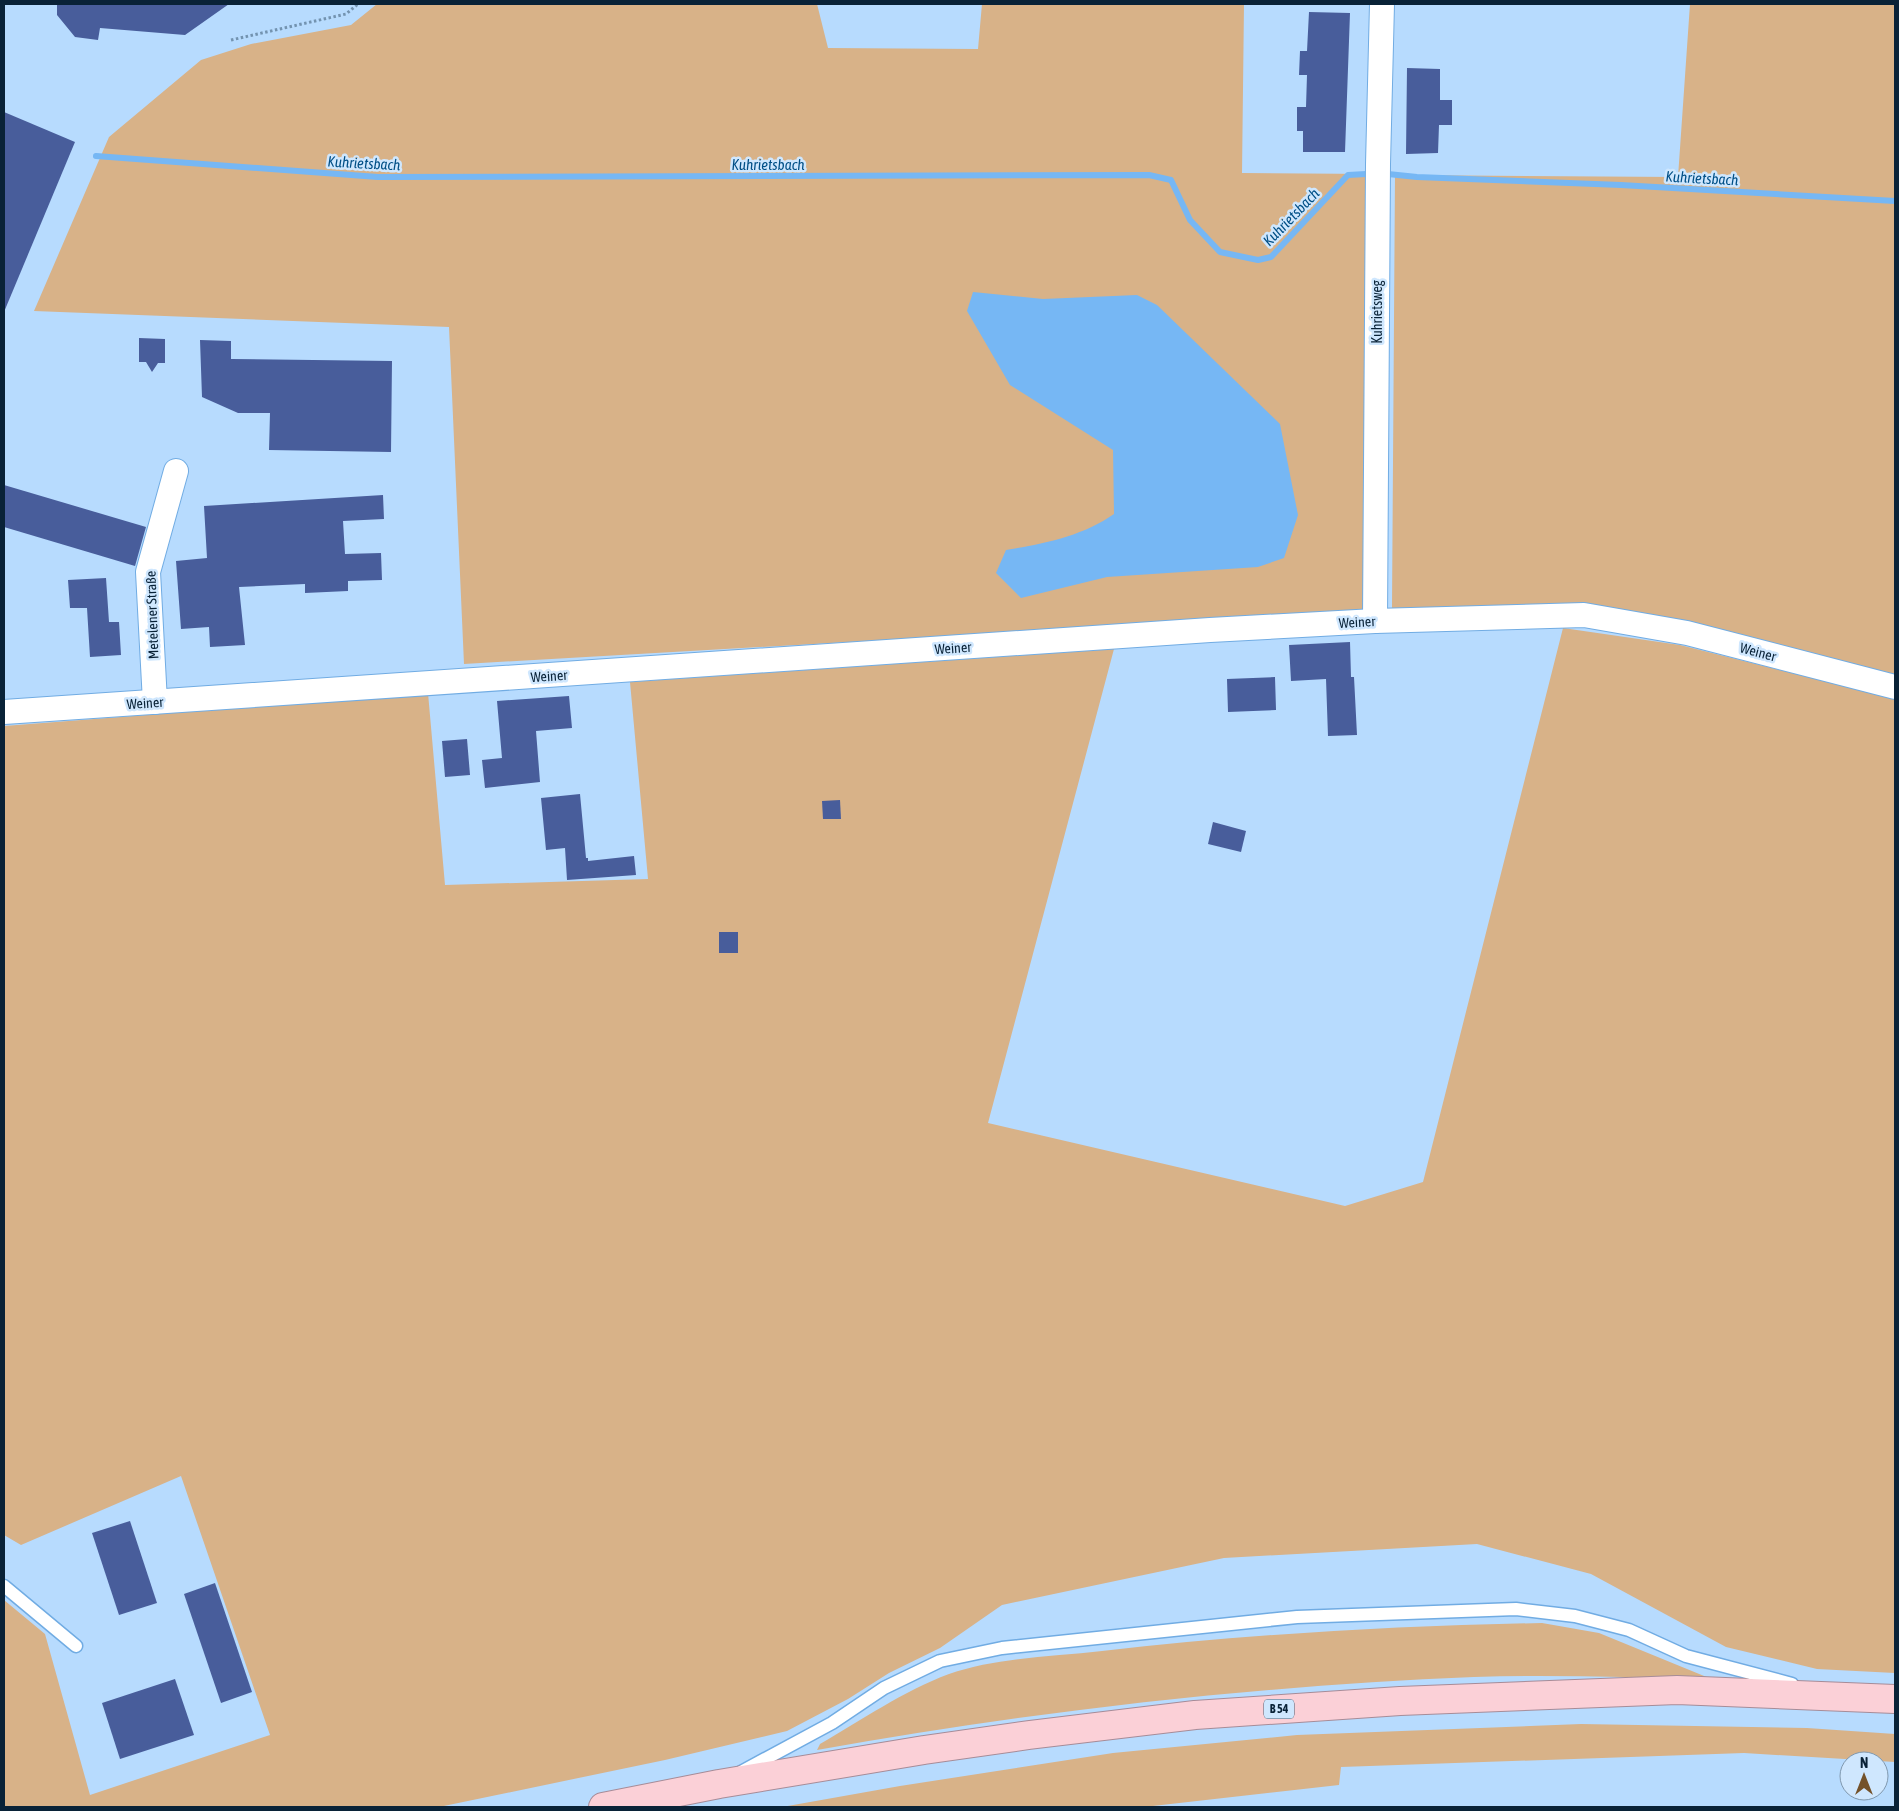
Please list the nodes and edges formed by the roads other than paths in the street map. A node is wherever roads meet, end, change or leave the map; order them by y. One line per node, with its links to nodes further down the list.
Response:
1 (1382, 4): 3 (street, Kuhrietsweg)
2 (176, 471): 5 (street, Metelener Straße)
3 (1375, 621): 4 (street, Weiner); 5 (street, Weiner)
4 (1895, 687)
5 (155, 702): 6 (street, Weiner)
6 (4, 712)
7 (4, 1586): 8 (lane)
8 (76, 1646)
9 (1844, 1696): 10 (highway, B 54); 11 (highway, B 54); 11 (lane)
10 (1895, 1699)
11 (719, 1784): 12 (highway, B 54)
12 (603, 1807)

